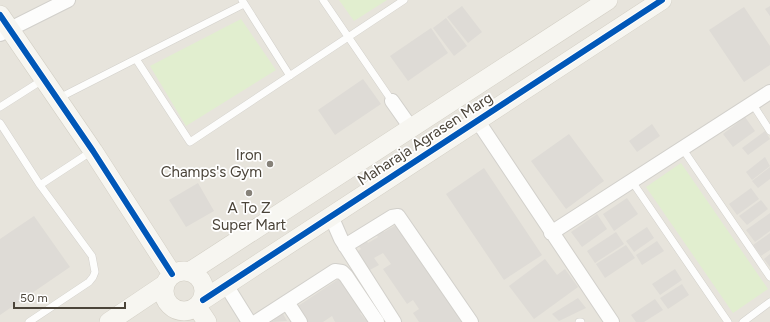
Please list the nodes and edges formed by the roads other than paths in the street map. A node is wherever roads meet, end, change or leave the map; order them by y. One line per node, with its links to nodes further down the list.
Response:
1 (68, 0): 7 (street)
2 (323, 0): 8 (lane)
3 (404, 0): 8 (lane)
4 (662, 0): 17 (street, Maharaja Agrasen Marg)
5 (243, 2): 9 (lane); 10 (lane)
6 (595, 3): 19 (street, Maharaja Agrasen Marg)
7 (3, 26): 11 (street)
8 (348, 37): 10 (lane); 14 (lane)
9 (136, 59): 10 (lane); 13 (lane)
10 (290, 76)
11 (44, 79): 13 (street); 16 (lane)
12 (770, 92): 15 (street)
13 (58, 99): 22 (street)
14 (392, 101): 19 (street)
15 (752, 103): 20 (lane); 21 (street)
16 (0, 107)
17 (477, 120): 25 (street, Maharaja Agrasen Marg); 26 (street)
18 (0, 123): 24 (lane)
19 (411, 128): 28 (street, Maharaja Agrasen Marg)
20 (770, 131)
21 (682, 148): 23 (street); 29 (lane)
22 (93, 151): 24 (lane); 30 (street)
23 (631, 180): 26 (street); 45 (lane)
24 (40, 185): 35 (lane)
25 (331, 216): 27 (street); 31 (street, Maharaja Agrasen Marg)
26 (551, 233): 44 (street)
27 (345, 246): 42 (street); 43 (street)
28 (191, 272): 30 (street, Maharaja Agrasen Marg); 34 (street)
29 (770, 277)
30 (168, 280): 34 (street); 36 (street, Maharaja Agrasen Marg)
31 (226, 284): 34 (street, Maharaja Agrasen Marg); 38 (street)
32 (288, 302): 39 (street); 40 (street); 41 (street)
33 (770, 302): 46 (lane)
34 (197, 310): 37 (street, Maharaja Agrasen Marg)
35 (29, 322)
36 (109, 322)
37 (164, 322)
38 (249, 322)
39 (256, 322)
40 (300, 322)
41 (377, 322)
42 (394, 322)
43 (471, 322)
44 (612, 322)
45 (728, 322)
46 (743, 322)

